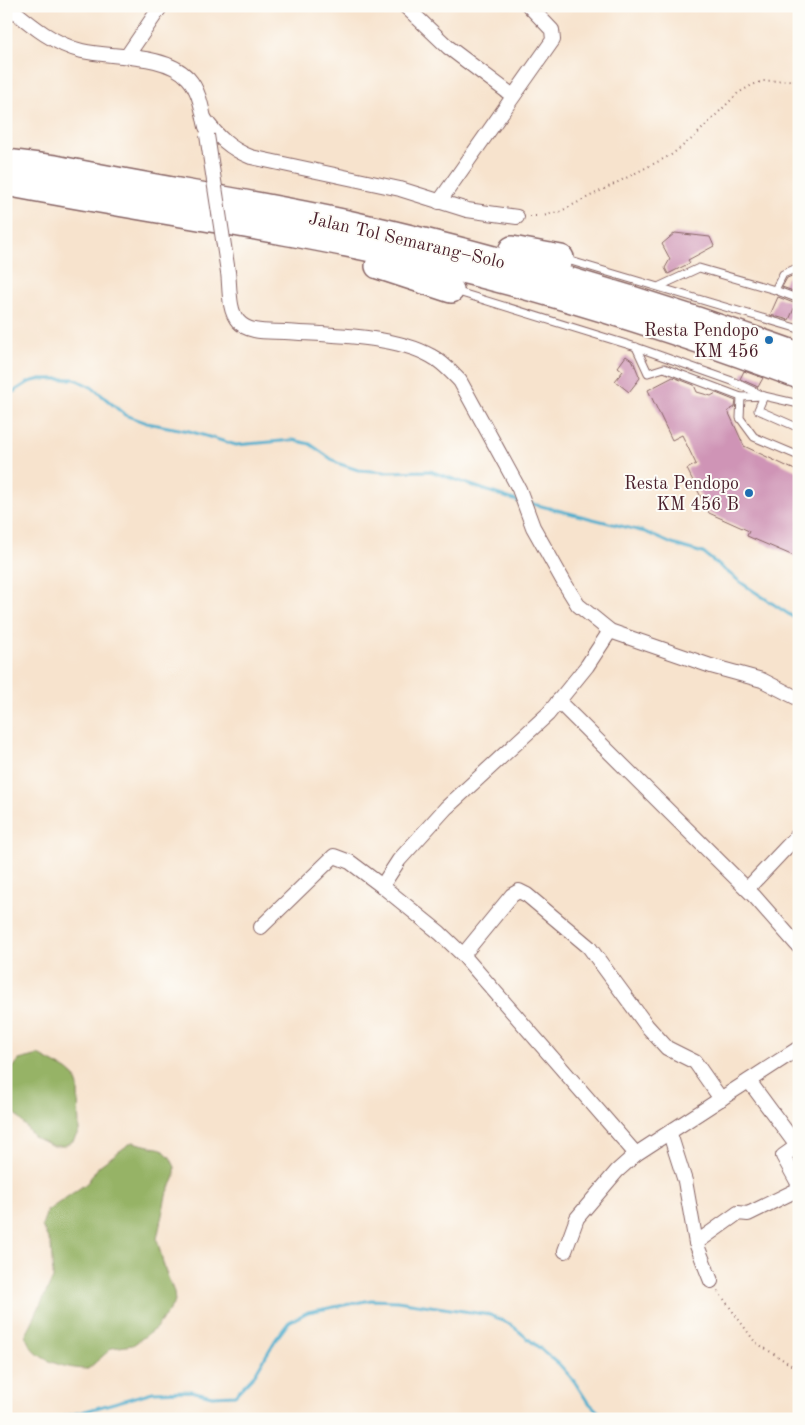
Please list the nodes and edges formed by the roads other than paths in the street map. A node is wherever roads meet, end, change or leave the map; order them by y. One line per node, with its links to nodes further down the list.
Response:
1 (8, 6): 5 (street)
2 (160, 6): 5 (street)
3 (406, 6): 6 (street)
4 (529, 6): 6 (street)
5 (127, 56): 7 (street)
6 (513, 96): 10 (street)
7 (204, 118): 10 (street); 29 (street, bridge)
8 (6, 162): 12 (highway, Jalan Tol Semarang–Solo)
9 (6, 183): 13 (highway, Jalan Tol Semarang–Solo)
10 (439, 202): 11 (street)
11 (517, 217)
12 (346, 223): 14 (highway); 22 (highway, Jalan Tol Semarang–Solo)
13 (264, 228): 17 (highway); 23 (highway, Jalan Tol Semarang–Solo)
14 (561, 258): 16 (lane)
15 (799, 267): 18 (lane)
16 (660, 286): 18 (lane); 20 (lane)
17 (451, 290): 21 (lane)
18 (775, 290): 19 (lane)
19 (799, 299)
20 (799, 328)
21 (636, 346): 24 (lane); 25 (lane)
22 (799, 355)
23 (799, 376)
24 (764, 396): 25 (lane); 26 (lane); 27 (lane)
25 (741, 397): 28 (lane)
26 (799, 404)
27 (799, 428)
28 (799, 456)
29 (610, 631): 30 (street); 31 (street)
30 (799, 699)
31 (558, 702): 33 (street); 34 (street)
32 (799, 834): 34 (street)
33 (382, 886): 35 (street); 37 (street)
34 (747, 889): 36 (street)
35 (261, 927)
36 (799, 946)
37 (463, 955): 40 (street); 43 (street)
38 (799, 1048): 39 (street)
39 (749, 1081): 40 (street); 42 (street)
40 (721, 1099): 41 (street)
41 (670, 1134): 43 (street); 45 (street)
42 (798, 1146): 44 (street)
43 (636, 1154): 46 (street)
44 (799, 1187): 45 (street)
45 (696, 1242): 47 (street)
46 (564, 1251)
47 (711, 1281)

